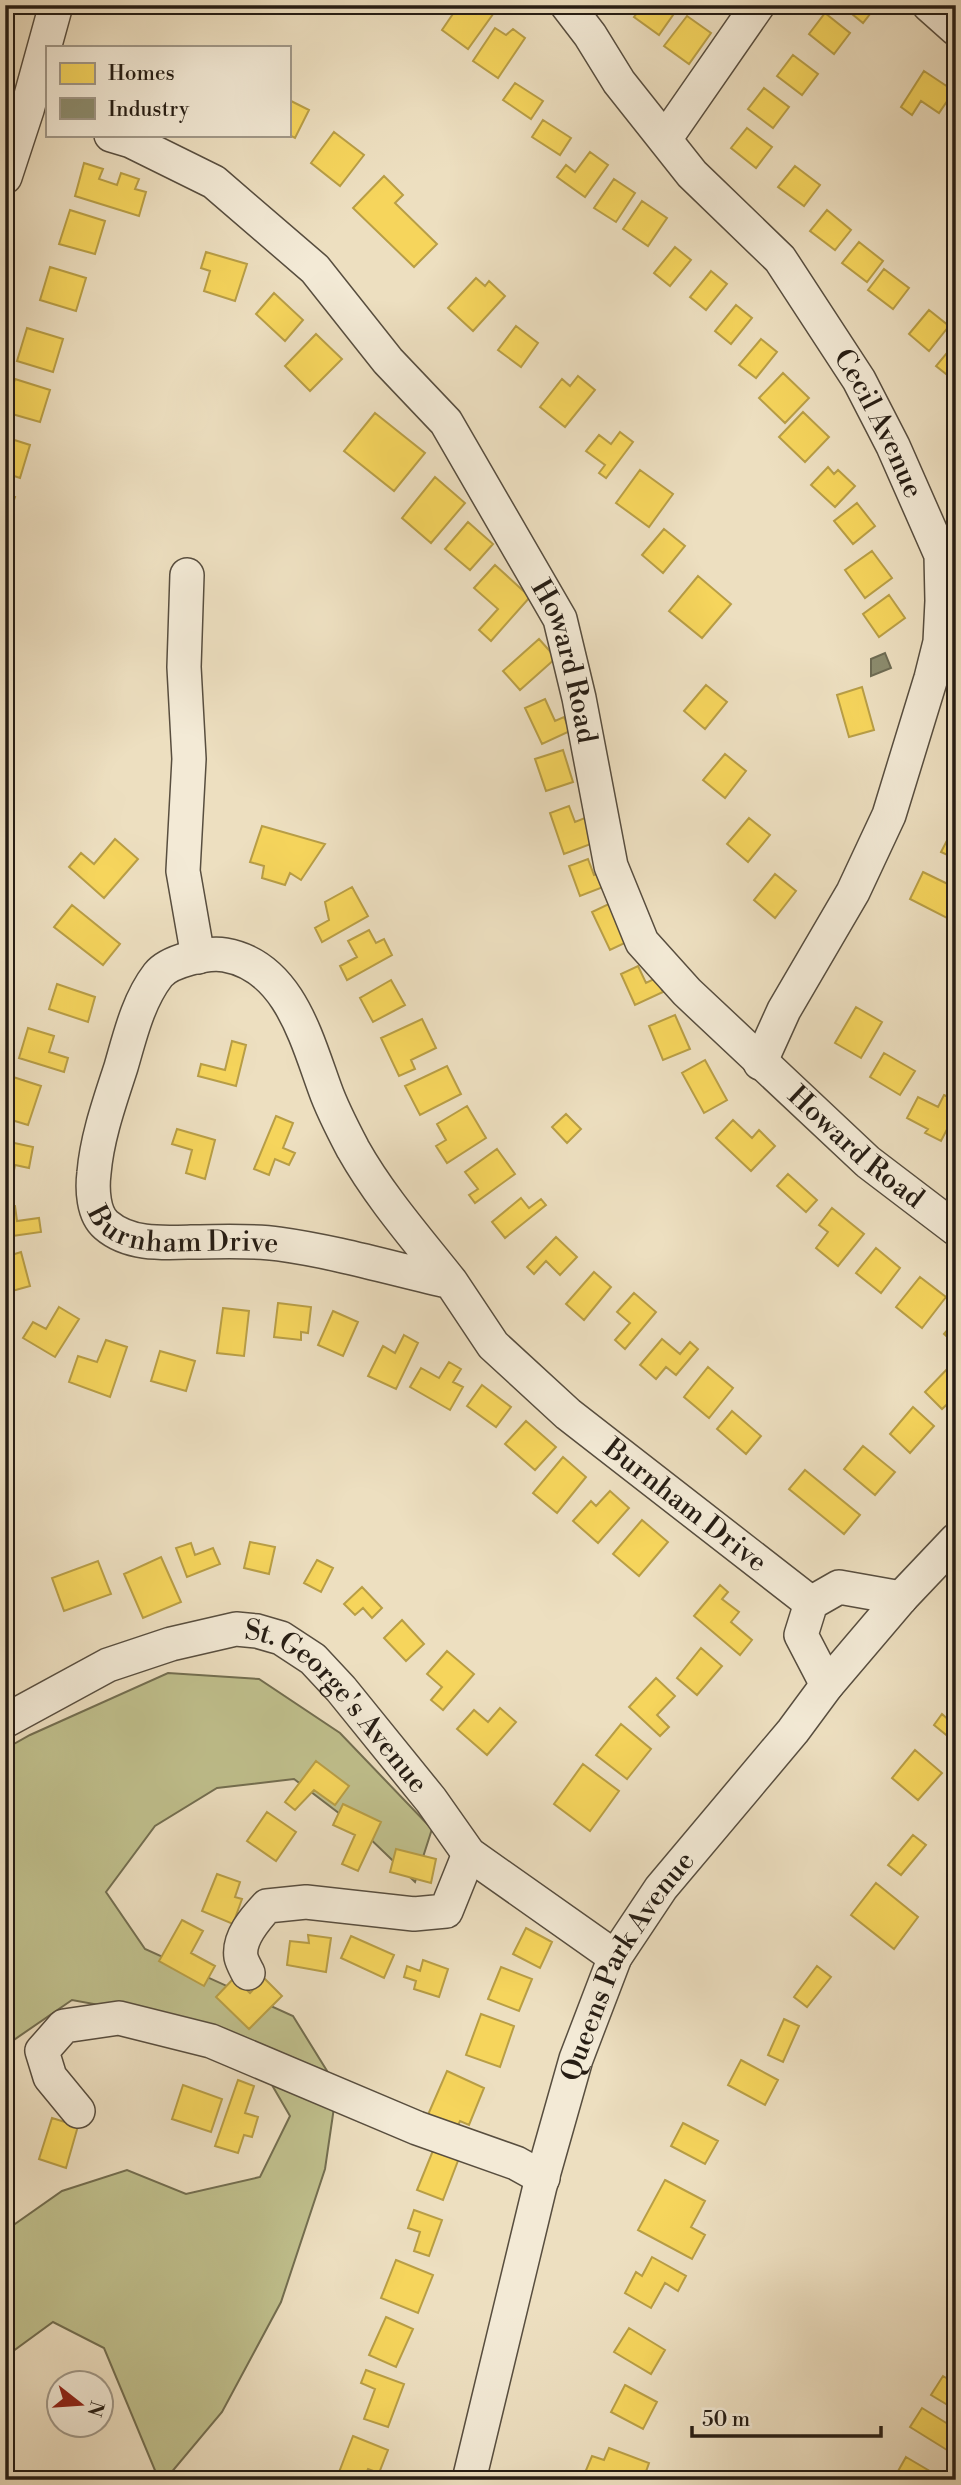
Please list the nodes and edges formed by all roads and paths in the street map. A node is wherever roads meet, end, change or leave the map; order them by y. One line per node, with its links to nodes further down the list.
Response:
1 (57, 5): 6 (street)
2 (567, 5): 8 (street, Cecil Avenue)
3 (758, 5): 8 (street)
4 (929, 5): 5 (street)
5 (956, 29)
6 (27, 109): 9 (street)
7 (114, 136): 12 (street, Howard Road)
8 (665, 139): 12 (street, Cecil Avenue)
9 (5, 177)
10 (187, 575): 11 (street)
11 (198, 957): 14 (street, Burnham Drive); 14 (street, Burnham Drive)
12 (760, 1063): 13 (street, Howard Road)
13 (956, 1229)
14 (451, 1282): 17 (street, Burnham Drive)
15 (956, 1540): 16 (street, Queens Park Avenue)
16 (901, 1598): 17 (street); 18 (street, Queens Park Avenue)
17 (811, 1603): 18 (street)
18 (827, 1685): 21 (street, Queens Park Avenue)
19 (5, 1721): 20 (street, St. George's Avenue)
20 (469, 1854): 21 (street, St. George's Avenue); 22 (street)
21 (615, 1957): 24 (street, Queens Park Avenue)
22 (248, 1973)
23 (78, 2111): 24 (street)
24 (543, 2178): 25 (street, Queens Park Avenue)
25 (469, 2480)

